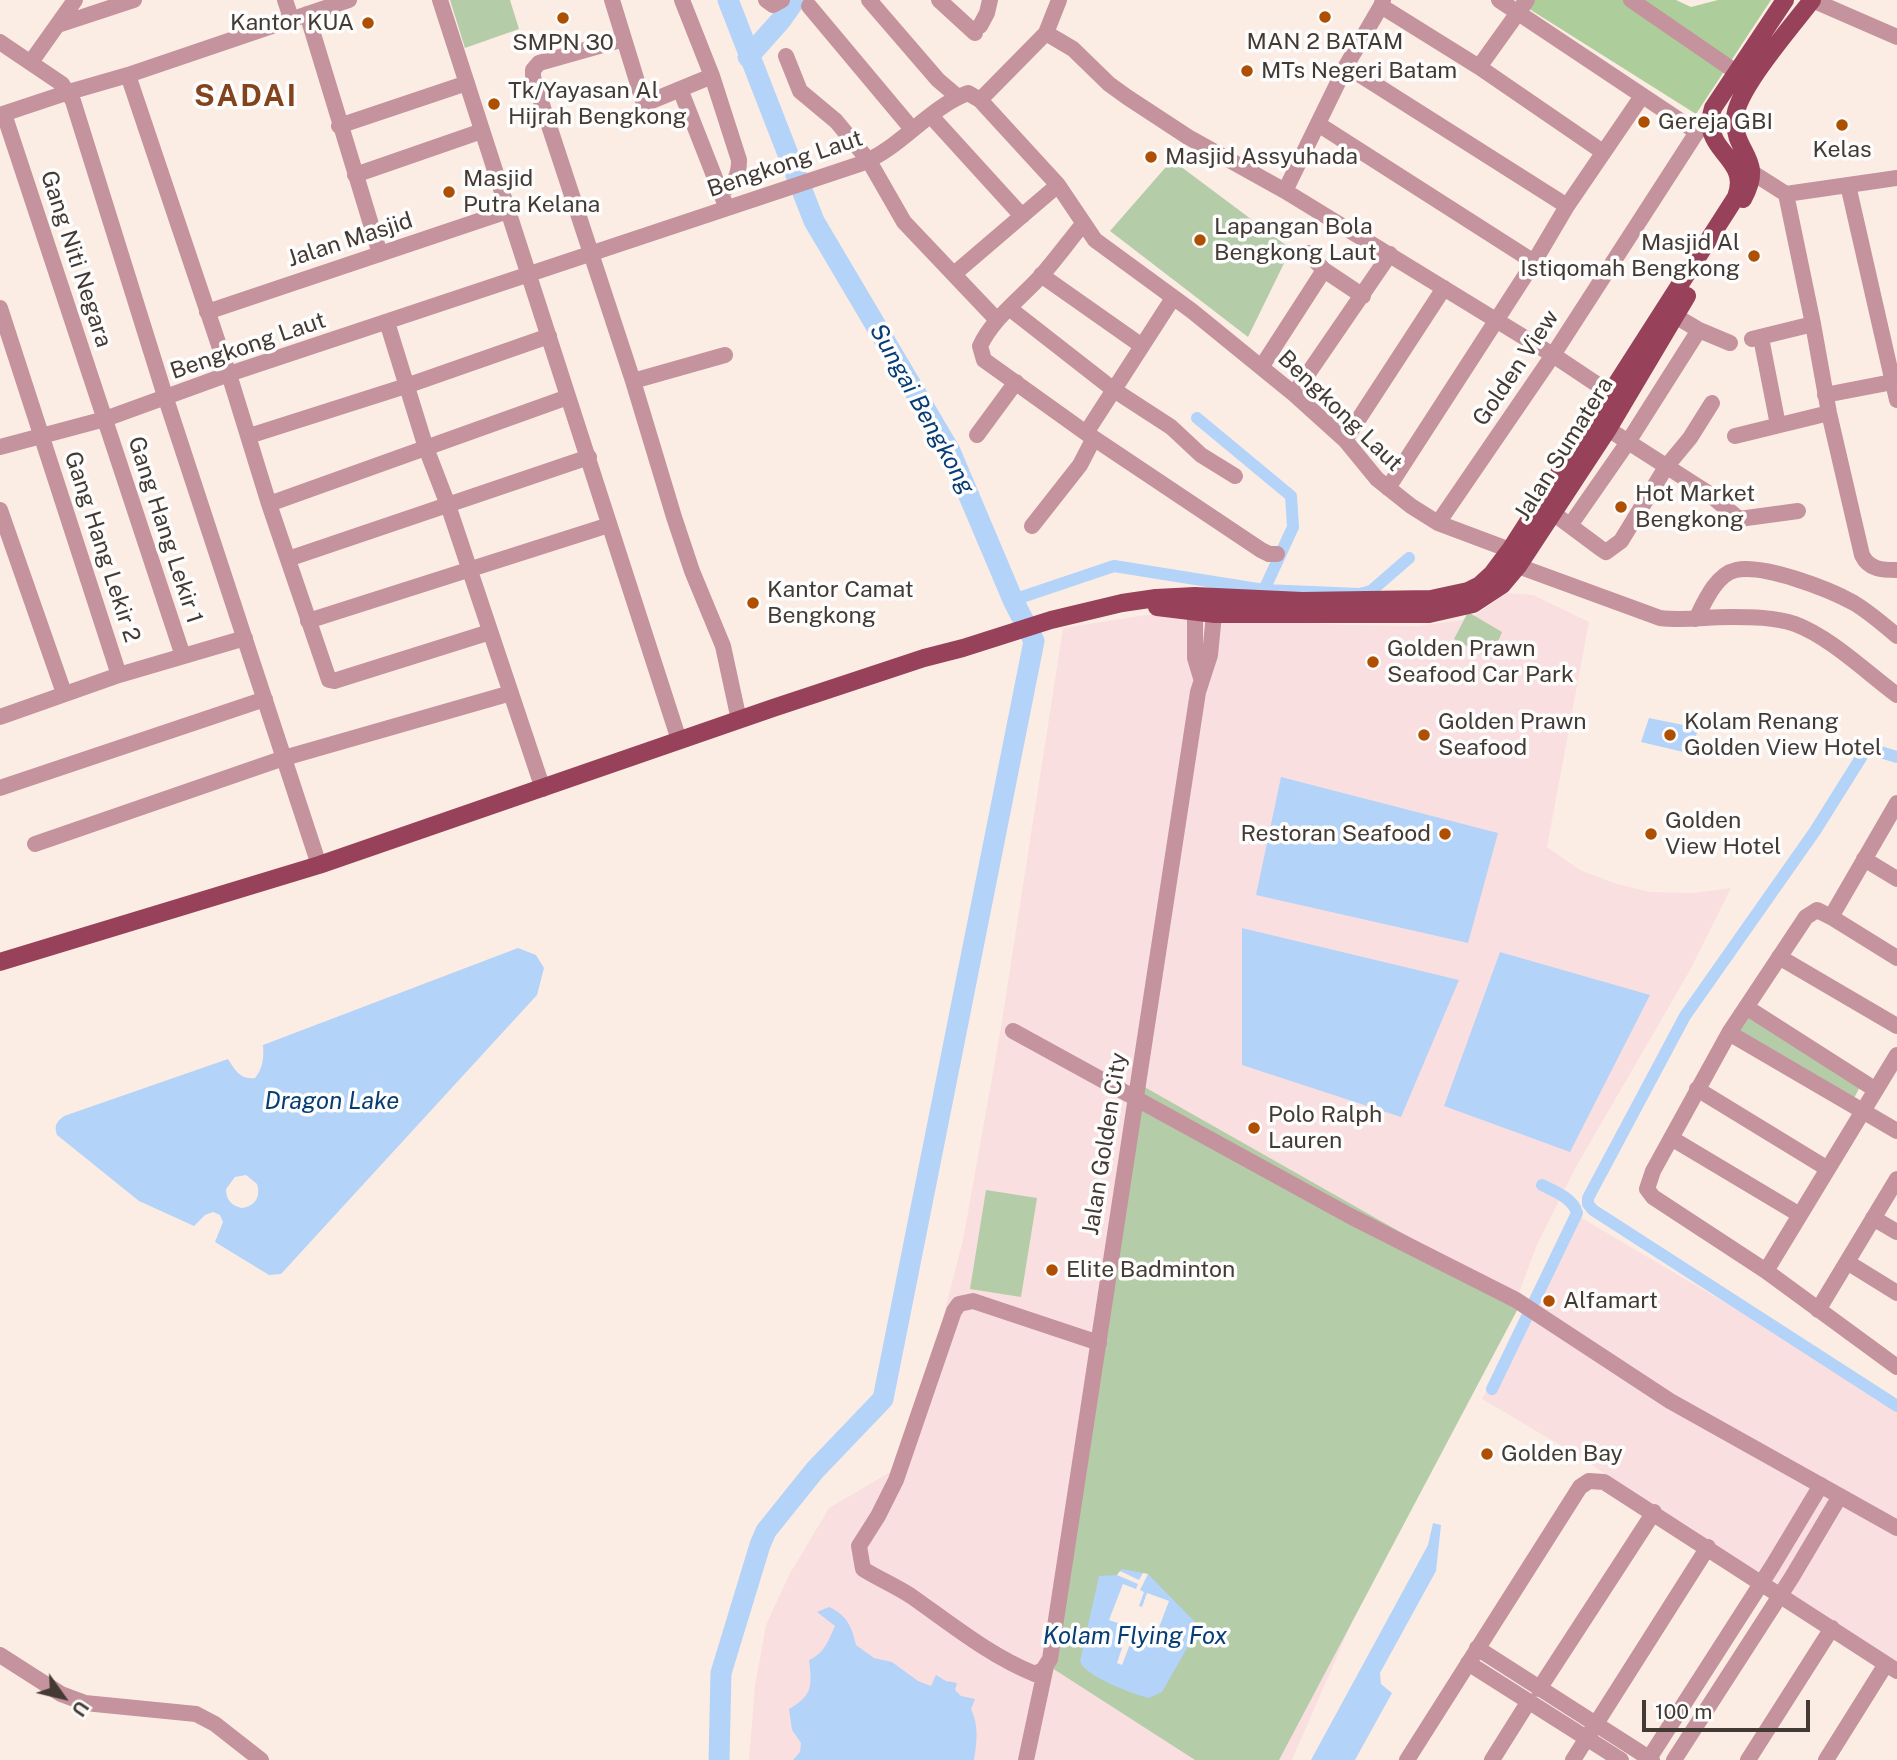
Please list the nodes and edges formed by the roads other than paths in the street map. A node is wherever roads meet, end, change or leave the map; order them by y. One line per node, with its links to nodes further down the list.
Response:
1 (75, 0): 22 (street)
2 (134, 0): 22 (street)
3 (285, 0): 21 (street)
4 (349, 0): 21 (street)
5 (440, 0): 34 (street)
6 (612, 0): 25 (street)
7 (682, 0): 33 (street)
8 (766, 0): 9 (street)
9 (782, 0)
10 (869, 0): 38 (street)
11 (939, 0): 12 (street)
12 (990, 0)
13 (1059, 0): 23 (street)
14 (1500, 0): 20 (street)
15 (1631, 0): 31 (street)
16 (1785, 0): 31 (main road)
17 (1812, 0): 24 (street); 49 (main road)
18 (1382, 3): 29 (street); 30 (street)
19 (809, 6): 45 (street)
20 (1522, 7): 30 (street); 37 (street)
21 (299, 16): 32 (street); 43 (street)
22 (58, 25): 28 (street)
23 (1046, 33): 39 (street); 54 (street)
24 (1897, 37)
25 (624, 39): 35 (street); 62 (street)
26 (0, 42): 28 (street)
27 (786, 56): 48 (street)
28 (31, 62): 36 (street)
29 (1346, 66): 42 (street); 57 (street)
30 (1479, 67): 47 (street)
31 (1736, 72): 44 (main road)
32 (128, 75): 36 (street); 76 (street)
33 (712, 76): 35 (street); 55 (street)
34 (467, 83): 43 (street); 46 (street)
35 (680, 89): 55 (street)
36 (69, 92): 40 (street); 99 (street)
37 (1642, 96): 44 (street); 47 (street)
38 (958, 97): 39 (street); 41 (street, Bengkong Laut)
39 (980, 100): 53 (street, Bengkong Laut)
40 (2, 115): 103 (street, Gang Niti Negara)
41 (931, 116): 45 (street, Bengkong Laut); 60 (street)
42 (1318, 124): 54 (street); 66 (street)
43 (339, 126): 50 (street)
44 (1703, 128): 77 (main road, Jalan Sumatera); 87 (street, Golden View)
45 (912, 129): 48 (street, Bengkong Laut)
46 (482, 131): 50 (street); 59 (street)
47 (1603, 152): 57 (street)
48 (869, 161): 58 (street, Bengkong Laut); 68 (street)
49 (1753, 173): 56 (street); 77 (main road, Jalan Sumatera)
50 (355, 175): 64 (street)
51 (1897, 178): 52 (street)
52 (1848, 184): 56 (street); 92 (street)
53 (1058, 185): 60 (street); 61 (street, Bengkong Laut)
54 (1285, 191): 65 (street)
55 (722, 192): 58 (street)
56 (1786, 194): 81 (street)
57 (1567, 206): 66 (street)
58 (725, 209): 62 (street, Bengkong Laut)
59 (508, 211): 64 (street, Jalan Masjid); 69 (street)
60 (1022, 216): 68 (street)
61 (1083, 224): 70 (street); 73 (street, Bengkong Laut)
62 (591, 253): 69 (street, Bengkong Laut); 90 (street)
63 (1308, 253): 67 (street)
64 (380, 254): 76 (street, Jalan Masjid)
65 (1390, 254): 71 (street); 72 (street)
66 (1534, 262): 79 (street)
67 (1325, 270): 72 (street); 88 (street)
68 (954, 274): 78 (street)
69 (530, 275): 80 (street, Bengkong Laut); 83 (street)
70 (1041, 275): 75 (street); 85 (street)
71 (1444, 288): 79 (street); 111 (street)
72 (1363, 296): 95 (street)
73 (1174, 298): 85 (street); 88 (street, Bengkong Laut)
74 (0, 308): 106 (street, Gang Hang Lekir 2)
75 (1009, 308): 78 (street); 94 (street)
76 (207, 312): 89 (street)
77 (1670, 313): 82 (street); 96 (main road, Jalan Sumatera); 105 (main road, Jalan Sumatera)
78 (997, 320): 91 (street)
79 (1495, 320): 87 (street); 118 (street)
80 (387, 322): 89 (street, Bengkong Laut); 93 (street)
81 (1813, 324): 97 (street); 104 (street)
82 (1699, 330): 84 (street); 112 (street)
83 (549, 336): 93 (street); 98 (street)
84 (1730, 343)
85 (1142, 346): 94 (street)
86 (725, 355): 90 (street)
87 (1553, 355): 96 (street); 124 (street, Golden View)
88 (1262, 366): 95 (street, Bengkong Laut)
89 (229, 374): 99 (street, Bengkong Laut); 108 (street)
90 (633, 381): 148 (street)
91 (1016, 382): 107 (street); 109 (street)
92 (1895, 382): 97 (street); 100 (street)
93 (406, 386): 108 (street); 114 (street)
94 (1114, 390): 109 (street); 117 (street)
95 (1294, 394): 111 (street, Bengkong Laut)
96 (1610, 394): 129 (main road, Jalan Sumatera)
97 (1825, 395): 102 (street)
98 (568, 397): 114 (street); 115 (street)
99 (166, 398): 103 (street, Bengkong Laut); 139 (street)
100 (1897, 400)
101 (1712, 403): 116 (street)
102 (1829, 414): 104 (street); 132 (street)
103 (104, 419): 106 (street, Bengkong Laut); 140 (street, Gang Hang Lekir 1)
104 (1778, 425): 110 (street)
105 (1608, 429): 112 (street); 123 (main road, Jalan Sumatera)
106 (41, 434): 113 (street, Bengkong Laut); 141 (street, Gang Hang Lekir 2)
107 (977, 435)
108 (249, 436): 119 (street)
109 (1090, 436): 127 (street); 128 (street)
110 (1735, 436)
111 (1345, 440): 118 (street, Bengkong Laut)
112 (1628, 442): 116 (street); 125 (street)
113 (0, 447)
114 (426, 449): 119 (street); 120 (street)
115 (589, 457): 120 (street); 126 (street)
116 (1666, 467): 122 (street); 125 (street)
117 (1235, 476)
118 (1388, 488): 124 (street, Bengkong Laut)
119 (269, 504): 130 (street)
120 (448, 505): 130 (street); 131 (street)
121 (0, 510): 143 (street)
122 (1798, 512)
123 (1553, 513): 125 (street); 129 (main road, Jalan Sumatera)
124 (1438, 523): 129 (street, Bengkong Laut)
125 (1571, 524)
126 (609, 525): 131 (street); 149 (street)
127 (1032, 526)
128 (1277, 554)
129 (1514, 558): 134 (main road, Jalan Sumatera); 135 (street, Bengkong Laut)
130 (288, 559): 136 (street)
131 (470, 568): 136 (street); 137 (street)
132 (1897, 570)
133 (1195, 604): 134 (main road, Jalan Sumatera); 142 (street, Jalan Golden City); 148 (main road, Jalan Sumatera)
134 (1215, 606): 142 (street, Jalan Golden City)
135 (1696, 619): 138 (street); 145 (street, Bengkong Laut)
136 (308, 621): 137 (street)
137 (490, 632): 144 (street)
138 (1897, 636)
139 (245, 638): 140 (street); 146 (street)
140 (183, 656): 141 (street)
141 (119, 675): 143 (street)
142 (1201, 678): 169 (street, Jalan Golden City)
143 (64, 693): 147 (street)
144 (511, 693): 150 (street); 152 (street)
145 (1897, 695)
146 (265, 699): 150 (street); 151 (street)
147 (1, 713)
148 (739, 720): 149 (main road, Jalan Sumatera)
149 (680, 740): 152 (main road, Jalan Sumatera)
150 (284, 758): 154 (street); 156 (street)
151 (0, 788)
152 (543, 789): 156 (main road, Jalan Sumatera)
153 (1897, 803): 155 (street)
154 (35, 844)
155 (1864, 859): 157 (street); 158 (street)
156 (318, 864): 161 (main road, Jalan Sumatera)
157 (1897, 879)
158 (1831, 917): 159 (street); 160 (street)
159 (1779, 957): 162 (street); 163 (street)
160 (1897, 958)
161 (0, 962)
162 (1746, 1007): 165 (street); 168 (street)
163 (1897, 1026)
164 (1013, 1031): 169 (street)
165 (1729, 1033): 167 (street); 170 (street)
166 (1897, 1055): 168 (street)
167 (1697, 1089): 172 (street); 173 (street)
168 (1876, 1090): 170 (street)
169 (1136, 1099): 182 (street, Jalan Golden City); 184 (street)
170 (1863, 1111): 171 (street); 173 (street)
171 (1897, 1131)
172 (1671, 1138): 175 (street); 179 (street)
173 (1828, 1169): 175 (street)
174 (1897, 1179): 176 (street)
175 (1800, 1215): 179 (street)
176 (1873, 1218): 177 (street); 178 (street)
177 (1897, 1232)
178 (1847, 1262): 180 (street); 181 (street)
179 (1766, 1271): 181 (street)
180 (1897, 1293)
181 (1818, 1310): 183 (street)
182 (1100, 1343): 196 (street, Jalan Golden City); 196 (street)
183 (1897, 1367)
184 (1821, 1485): 185 (street); 189 (street)
185 (1840, 1496): 187 (street); 190 (street)
186 (1654, 1512): 188 (street); 194 (street); 201 (street)
187 (1897, 1528)
188 (1708, 1547): 191 (street); 202 (street)
189 (1773, 1565): 190 (street); 191 (street)
190 (1793, 1577): 192 (street)
191 (1762, 1582): 192 (street); 199 (street)
192 (1781, 1595): 193 (street); 200 (street)
193 (1832, 1628): 198 (street); 211 (street)
194 (1477, 1648): 197 (street); 201 (street)
195 (0, 1655): 204 (street)
196 (1048, 1663): 205 (street, Jalan Golden City)
197 (1468, 1663): 201 (street); 206 (street)
198 (1891, 1667): 212 (street)
199 (1705, 1671): 200 (street); 203 (street)
200 (1724, 1682): 210 (street)
201 (1534, 1695): 202 (street); 207 (street)
202 (1591, 1731): 203 (street); 208 (street); 209 (street)
203 (1650, 1759)
204 (261, 1760)
205 (1026, 1760)
206 (1407, 1760)
207 (1492, 1760)
208 (1573, 1760)
209 (1621, 1760)
210 (1674, 1760)
211 (1748, 1760)
212 (1826, 1760)

